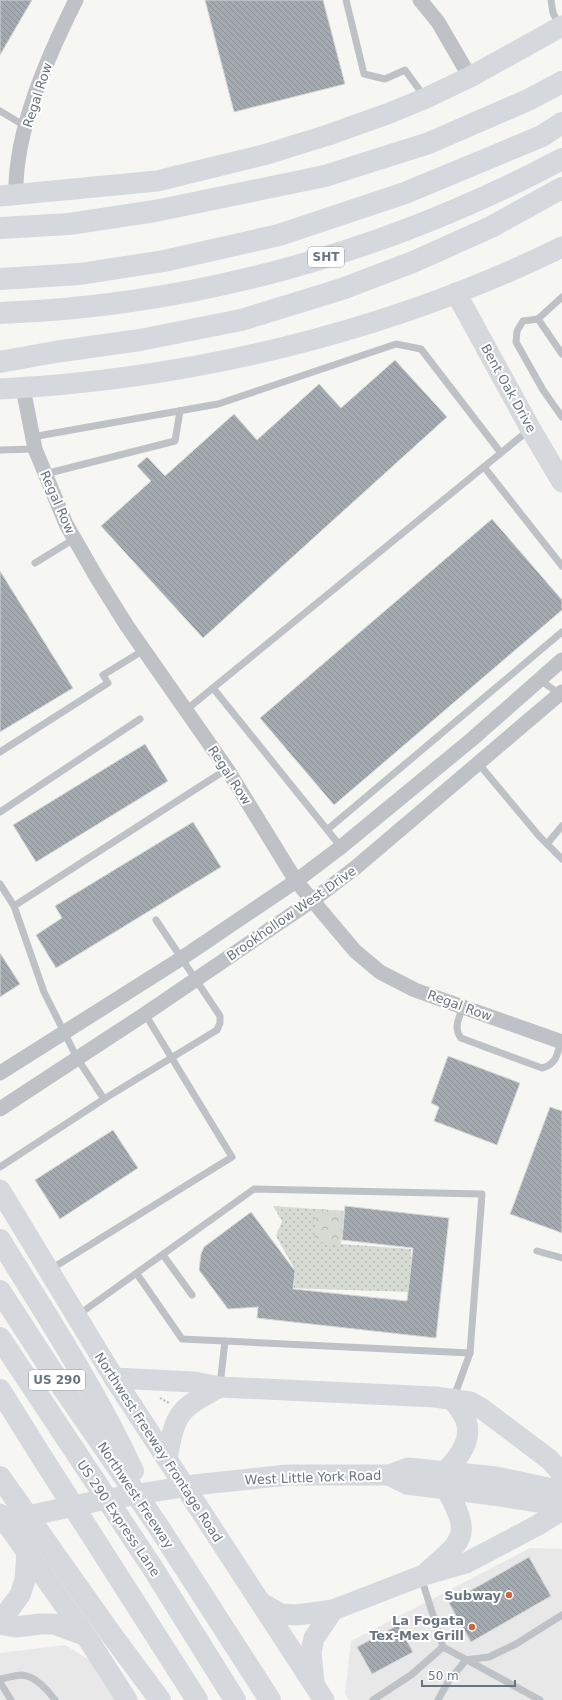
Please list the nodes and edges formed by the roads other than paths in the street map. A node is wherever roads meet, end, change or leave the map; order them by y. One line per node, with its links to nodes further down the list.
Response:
1 (76, 0): 11 (street, Regal Row)
2 (346, 0): 8 (lane)
3 (420, 0): 6 (street)
4 (552, 0): 5 (lane)
5 (561, 27): 6 (main road)
6 (470, 77): 8 (main road)
7 (562, 82): 15 (highway)
8 (426, 98): 14 (main road)
9 (0, 111): 11 (lane)
10 (562, 123): 17 (highway)
11 (26, 126): 14 (street, Regal Row)
12 (562, 159): 20 (highway, SHT)
13 (562, 188): 23 (highway)
14 (8, 195)
15 (0, 228)
16 (562, 247): 18 (main road)
17 (0, 278)
18 (456, 293): 26 (main road); 30 (main road, Bent Oak Drive)
19 (562, 297): 21 (lane)
20 (0, 313)
21 (538, 319): 24 (lane); 29 (lane)
22 (0, 351): 23 (highway)
23 (54, 352): 25 (highway)
24 (562, 354)
25 (0, 362)
26 (23, 388): 27 (main road); 31 (street, Regal Row)
27 (0, 389)
28 (180, 411): 31 (lane); 33 (lane); 35 (lane)
29 (562, 417)
30 (530, 428): 33 (lane); 36 (main road, Bent Oak Drive)
31 (34, 443): 32 (lane); 35 (street, Regal Row)
32 (0, 450)
33 (501, 452): 34 (lane)
34 (484, 467): 39 (lane); 44 (lane)
35 (46, 474): 37 (street, Regal Row)
36 (562, 482)
37 (74, 539): 38 (lane); 41 (street, Regal Row)
38 (35, 563)
39 (562, 566)
40 (562, 632): 55 (lane)
41 (144, 650): 46 (street, Regal Row); 48 (lane)
42 (562, 660): 43 (street, Brookhollow West Drive)
43 (540, 680): 45 (lane); 51 (street, Brookhollow West Drive)
44 (213, 688): 46 (lane); 55 (lane)
45 (561, 694): 49 (street, Brookhollow West Drive)
46 (186, 710): 50 (street, Regal Row)
47 (140, 719): 53 (lane)
48 (0, 752)
49 (478, 763): 52 (street, Brookhollow West Drive); 56 (lane)
50 (228, 769): 59 (street, Regal Row); 62 (lane)
51 (407, 792): 52 (street); 57 (street, Brookhollow West Drive)
52 (422, 811): 61 (street, Brookhollow West Drive)
53 (0, 812)
54 (562, 826): 56 (lane)
55 (328, 829): 57 (lane)
56 (547, 844): 58 (lane)
57 (342, 847): 59 (street, Brookhollow West Drive)
58 (562, 859)
59 (296, 881): 61 (street, Regal Row); 64 (street, Brookhollow West Drive)
60 (0, 884): 62 (lane)
61 (313, 900): 65 (street, Brookhollow West Drive); 66 (street, Regal Row)
62 (14, 906): 68 (lane)
63 (156, 920): 64 (lane)
64 (182, 958): 65 (lane); 68 (street, Brookhollow West Drive)
65 (196, 980): 67 (street, Brookhollow West Drive); 70 (lane)
66 (463, 1006): 69 (street, Regal Row); 69 (lane)
67 (145, 1014): 70 (lane); 71 (street, Brookhollow West Drive)
68 (65, 1033): 71 (lane); 72 (street, Brookhollow West Drive)
69 (562, 1042)
70 (172, 1057): 73 (lane); 81 (lane)
71 (77, 1058): 73 (lane); 74 (street, Brookhollow West Drive)
72 (0, 1073)
73 (104, 1099): 75 (lane)
74 (0, 1108)
75 (0, 1167)
76 (0, 1190): 81 (main road, Northwest Freeway Frontage Road)
77 (0, 1240): 104 (highway)
78 (537, 1251): 80 (lane)
79 (163, 1255): 82 (lane); 84 (lane); 88 (lane)
80 (562, 1258)
81 (49, 1270): 85 (main road, Northwest Freeway Frontage Road)
82 (137, 1274): 85 (lane); 87 (lane)
83 (0, 1292): 104 (highway, Northwest Freeway / US 290)
84 (192, 1295)
85 (76, 1316): 89 (main road, Northwest Freeway Frontage Road)
86 (0, 1338): 122 (highway, US 290 Express Lane)
87 (225, 1341): 88 (lane); 90 (lane)
88 (470, 1353): 92 (lane)
89 (114, 1378): 90 (main road); 95 (main road, Northwest Freeway Frontage Road)
90 (220, 1387): 92 (main road); 95 (main road)
91 (0, 1390): 94 (highway)
92 (453, 1400): 96 (main road); 98 (main road)
93 (0, 1413): 94 (highway)
94 (38, 1451): 121 (highway)
95 (167, 1458): 107 (main road, Northwest Freeway Frontage Road)
96 (562, 1474)
97 (0, 1477): 120 (highway)
98 (446, 1479): 99 (main road, West Little York Road); 100 (main road, West Little York Road); 103 (main road, West Little York Road); 106 (main road)
99 (562, 1491)
100 (562, 1506)
101 (562, 1510): 106 (main road)
102 (0, 1514): 105 (main road)
103 (0, 1522)
104 (158, 1526): 123 (highway, Northwest Freeway / US 290)
105 (27, 1551): 110 (main road); 111 (main road)
106 (421, 1576): 108 (main road); 112 (lane)
107 (258, 1600): 108 (main road); 116 (main road, Northwest Freeway Frontage Road)
108 (333, 1610): 116 (main road)
109 (562, 1615): 113 (lane)
110 (0, 1623): 111 (main road)
111 (86, 1636): 119 (main road)
112 (443, 1647): 113 (lane); 124 (lane)
113 (466, 1660): 125 (lane); 126 (lane)
114 (0, 1679): 118 (lane)
115 (0, 1682): 117 (lane)
116 (319, 1693)
117 (11, 1700)
118 (55, 1700)
119 (127, 1700)
120 (160, 1700)
121 (197, 1700)
122 (235, 1700)
123 (270, 1700)
124 (373, 1700)
125 (438, 1700)
126 (540, 1700)

